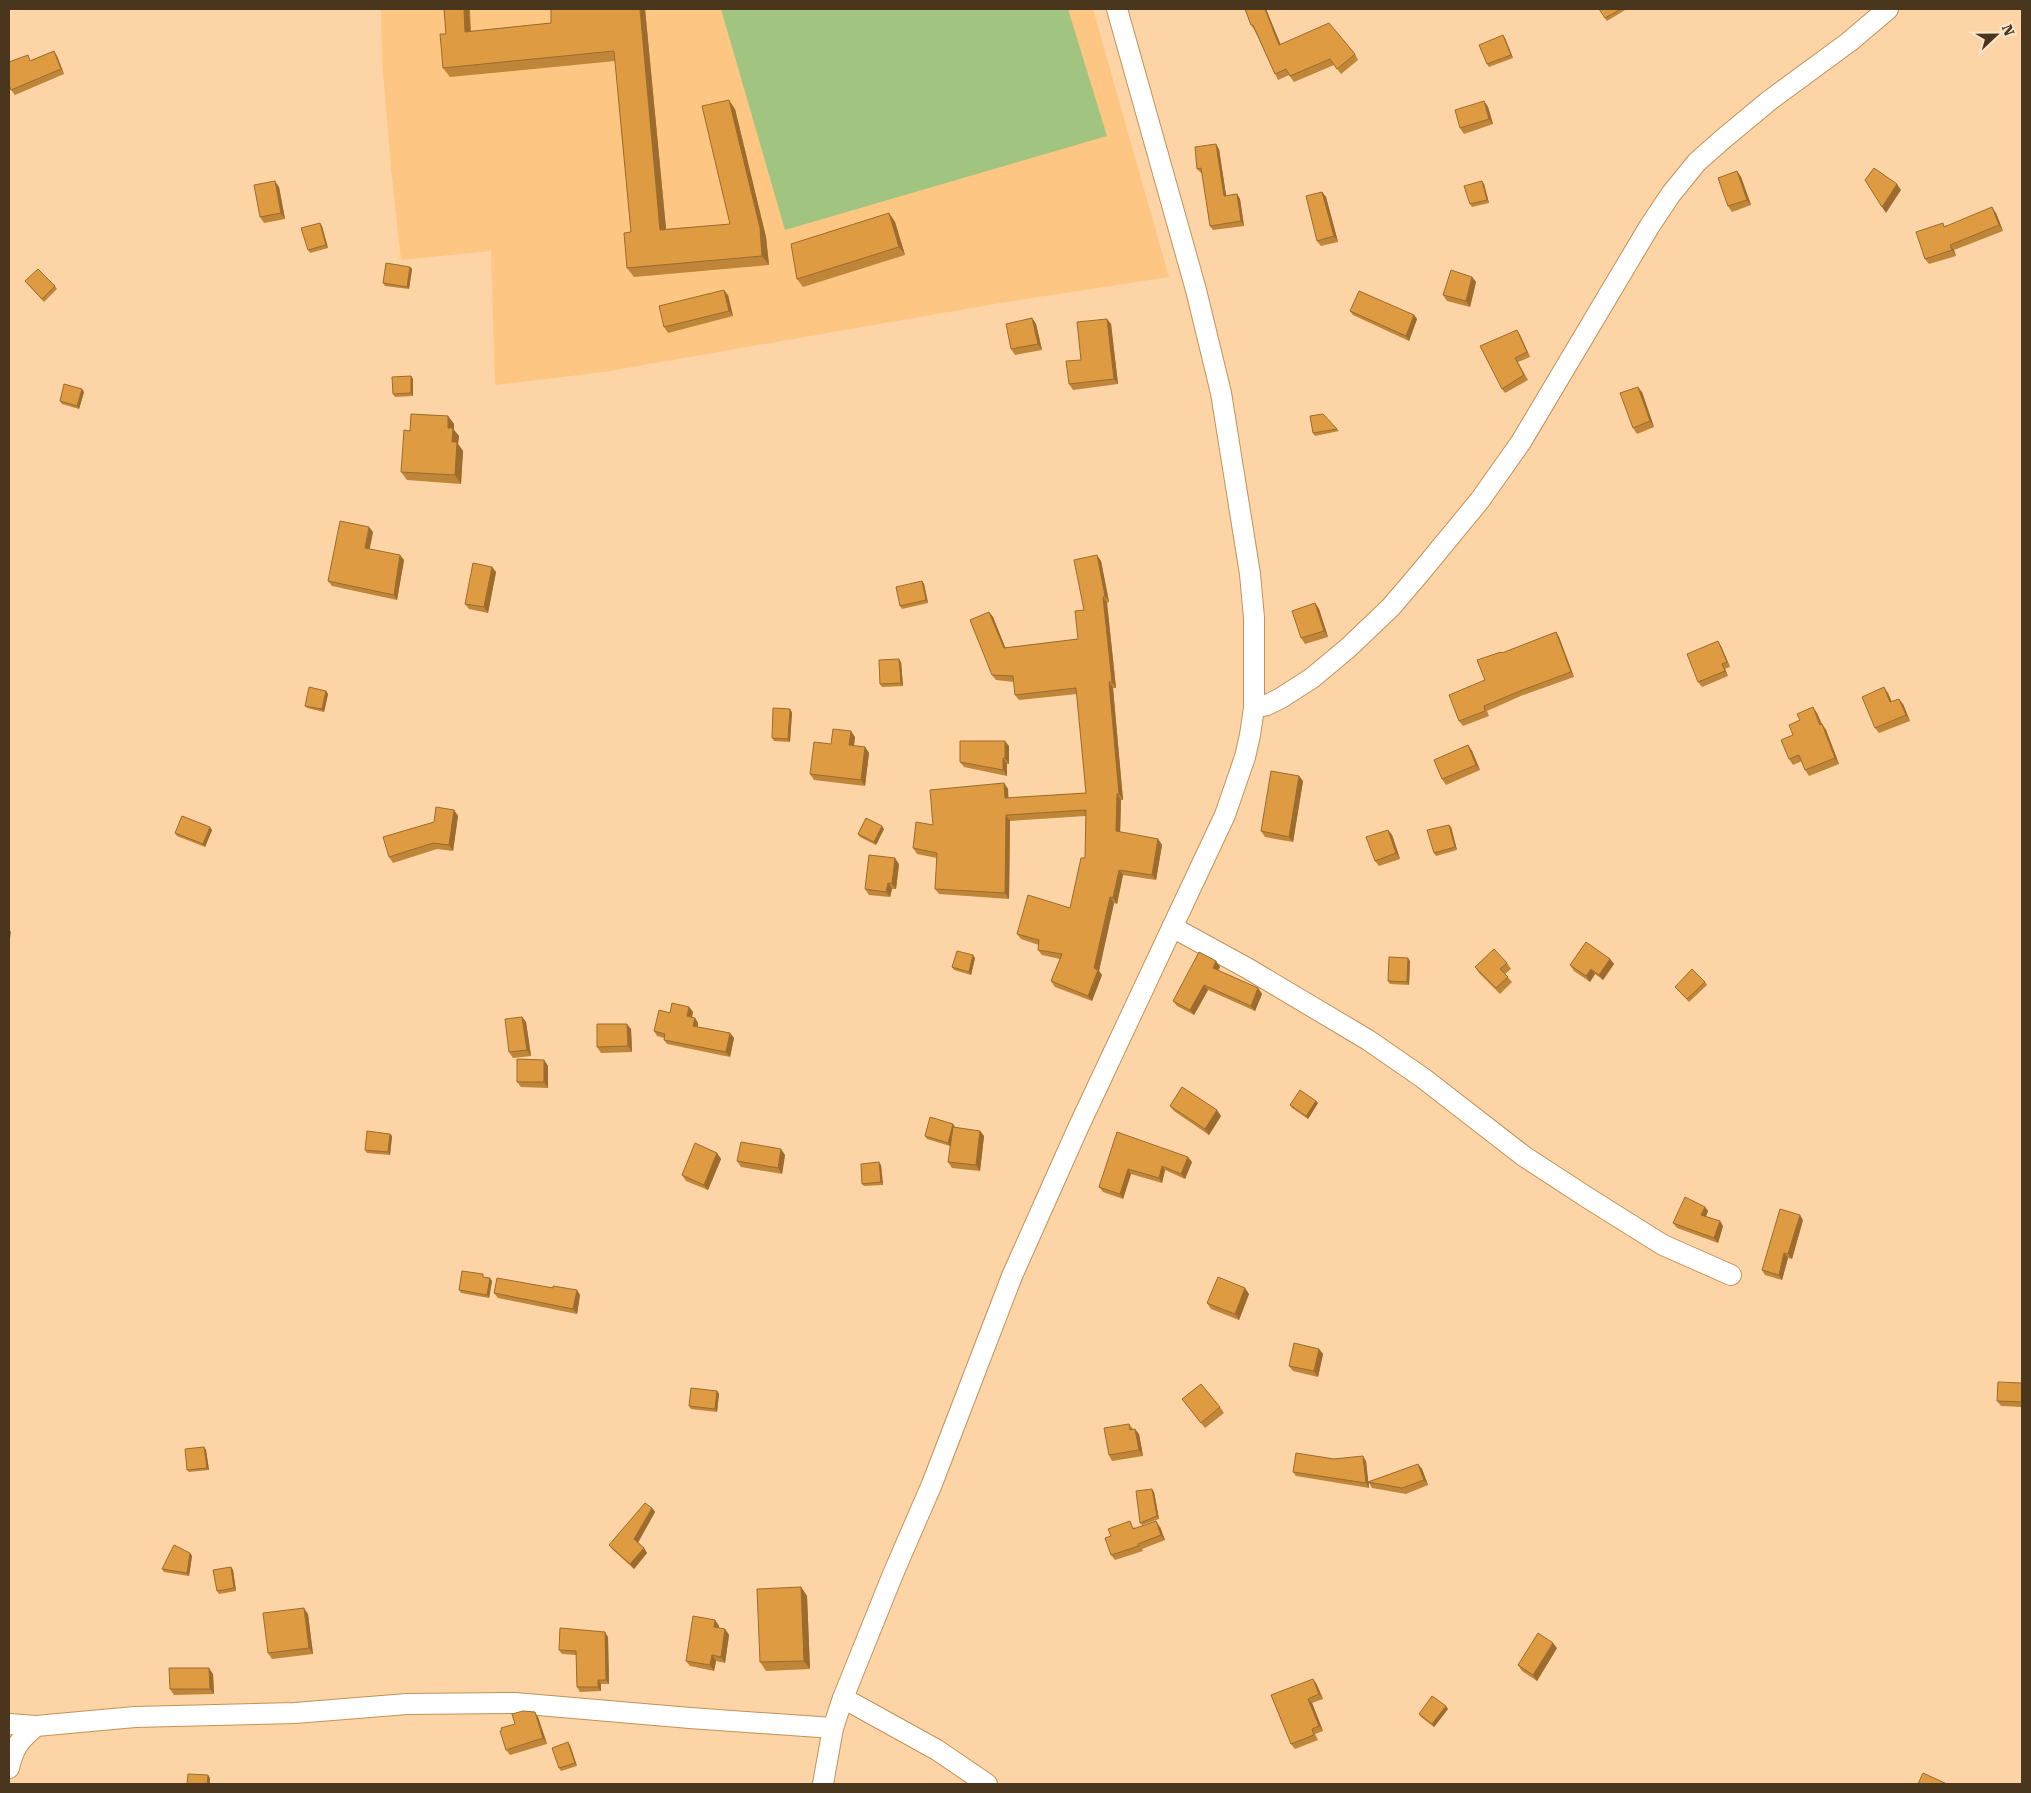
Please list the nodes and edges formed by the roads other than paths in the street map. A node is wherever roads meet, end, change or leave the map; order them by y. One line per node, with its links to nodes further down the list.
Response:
1 (1117, 9): 3 (street)
2 (1888, 9): 3 (street)
3 (1254, 708): 4 (street)
4 (1172, 927): 5 (street); 6 (street)
5 (1731, 1275)
6 (843, 1698): 9 (street); 12 (street)
7 (9, 1724): 8 (street)
8 (36, 1726): 9 (street); 10 (street)
9 (833, 1728): 11 (street)
10 (9, 1768)
11 (823, 1784)
12 (987, 1784)

